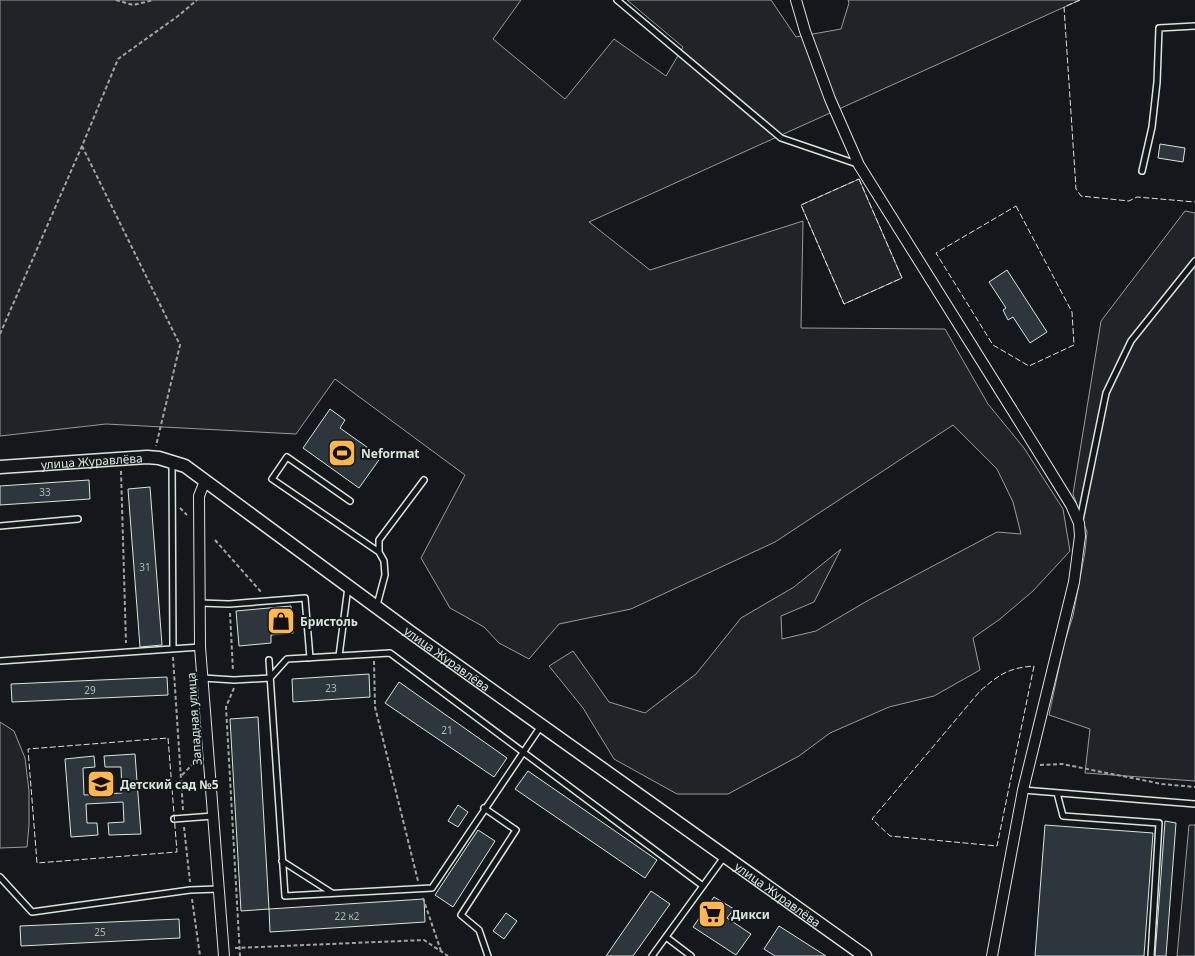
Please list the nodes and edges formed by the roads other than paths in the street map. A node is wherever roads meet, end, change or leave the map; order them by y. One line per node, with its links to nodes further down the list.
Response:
1 (617, 0): 4 (lane)
2 (796, 0): 4 (street)
3 (1195, 26): 5 (lane)
4 (859, 165): 13 (street)
5 (1142, 171)
6 (1195, 261): 13 (lane)
7 (172, 462): 8 (street, улица Журавлёва); 10 (street, улица Журавлёва); 20 (lane)
8 (0, 467)
9 (424, 480): 15 (lane)
10 (205, 481): 16 (street, улица Журавлёва); 17 (street, Западная улица)
11 (350, 501): 15 (lane)
12 (78, 519): 14 (lane)
13 (1079, 523): 29 (street)
14 (0, 526)
15 (380, 552): 18 (lane)
16 (348, 587): 18 (street, улица Журавлёва); 21 (lane)
17 (199, 603): 19 (street, Западная улица); 22 (lane)
18 (377, 607): 27 (street, улица Журавлёва)
19 (200, 647): 20 (lane); 25 (street, Западная улица)
20 (173, 649): 24 (lane)
21 (339, 656): 22 (lane); 28 (lane)
22 (310, 658): 26 (lane)
23 (269, 660): 26 (lane)
24 (0, 661)
25 (203, 678): 26 (lane); 33 (street, Западная улица)
26 (270, 678): 36 (lane)
27 (541, 726): 28 (lane); 35 (street, улица Журавлёва)
28 (523, 752): 32 (lane); 38 (lane)
29 (1024, 790): 30 (lane); 47 (street)
30 (1058, 793): 31 (lane); 48 (lane)
31 (1195, 804)
32 (484, 808): 40 (lane); 43 (lane)
33 (213, 816): 34 (lane); 39 (street, Западная улица)
34 (174, 819)
35 (725, 857): 38 (lane); 46 (street, улица Журавлёва)
36 (282, 861): 40 (lane); 40 (lane)
37 (0, 877): 39 (lane)
38 (703, 886): 41 (lane)
39 (218, 889): 42 (street, Западная улица)
40 (332, 893)
41 (666, 937): 44 (lane); 45 (lane)
42 (224, 952)
43 (488, 956)
44 (652, 956)
45 (692, 956)
46 (865, 956)
47 (992, 956)
48 (1151, 956)

